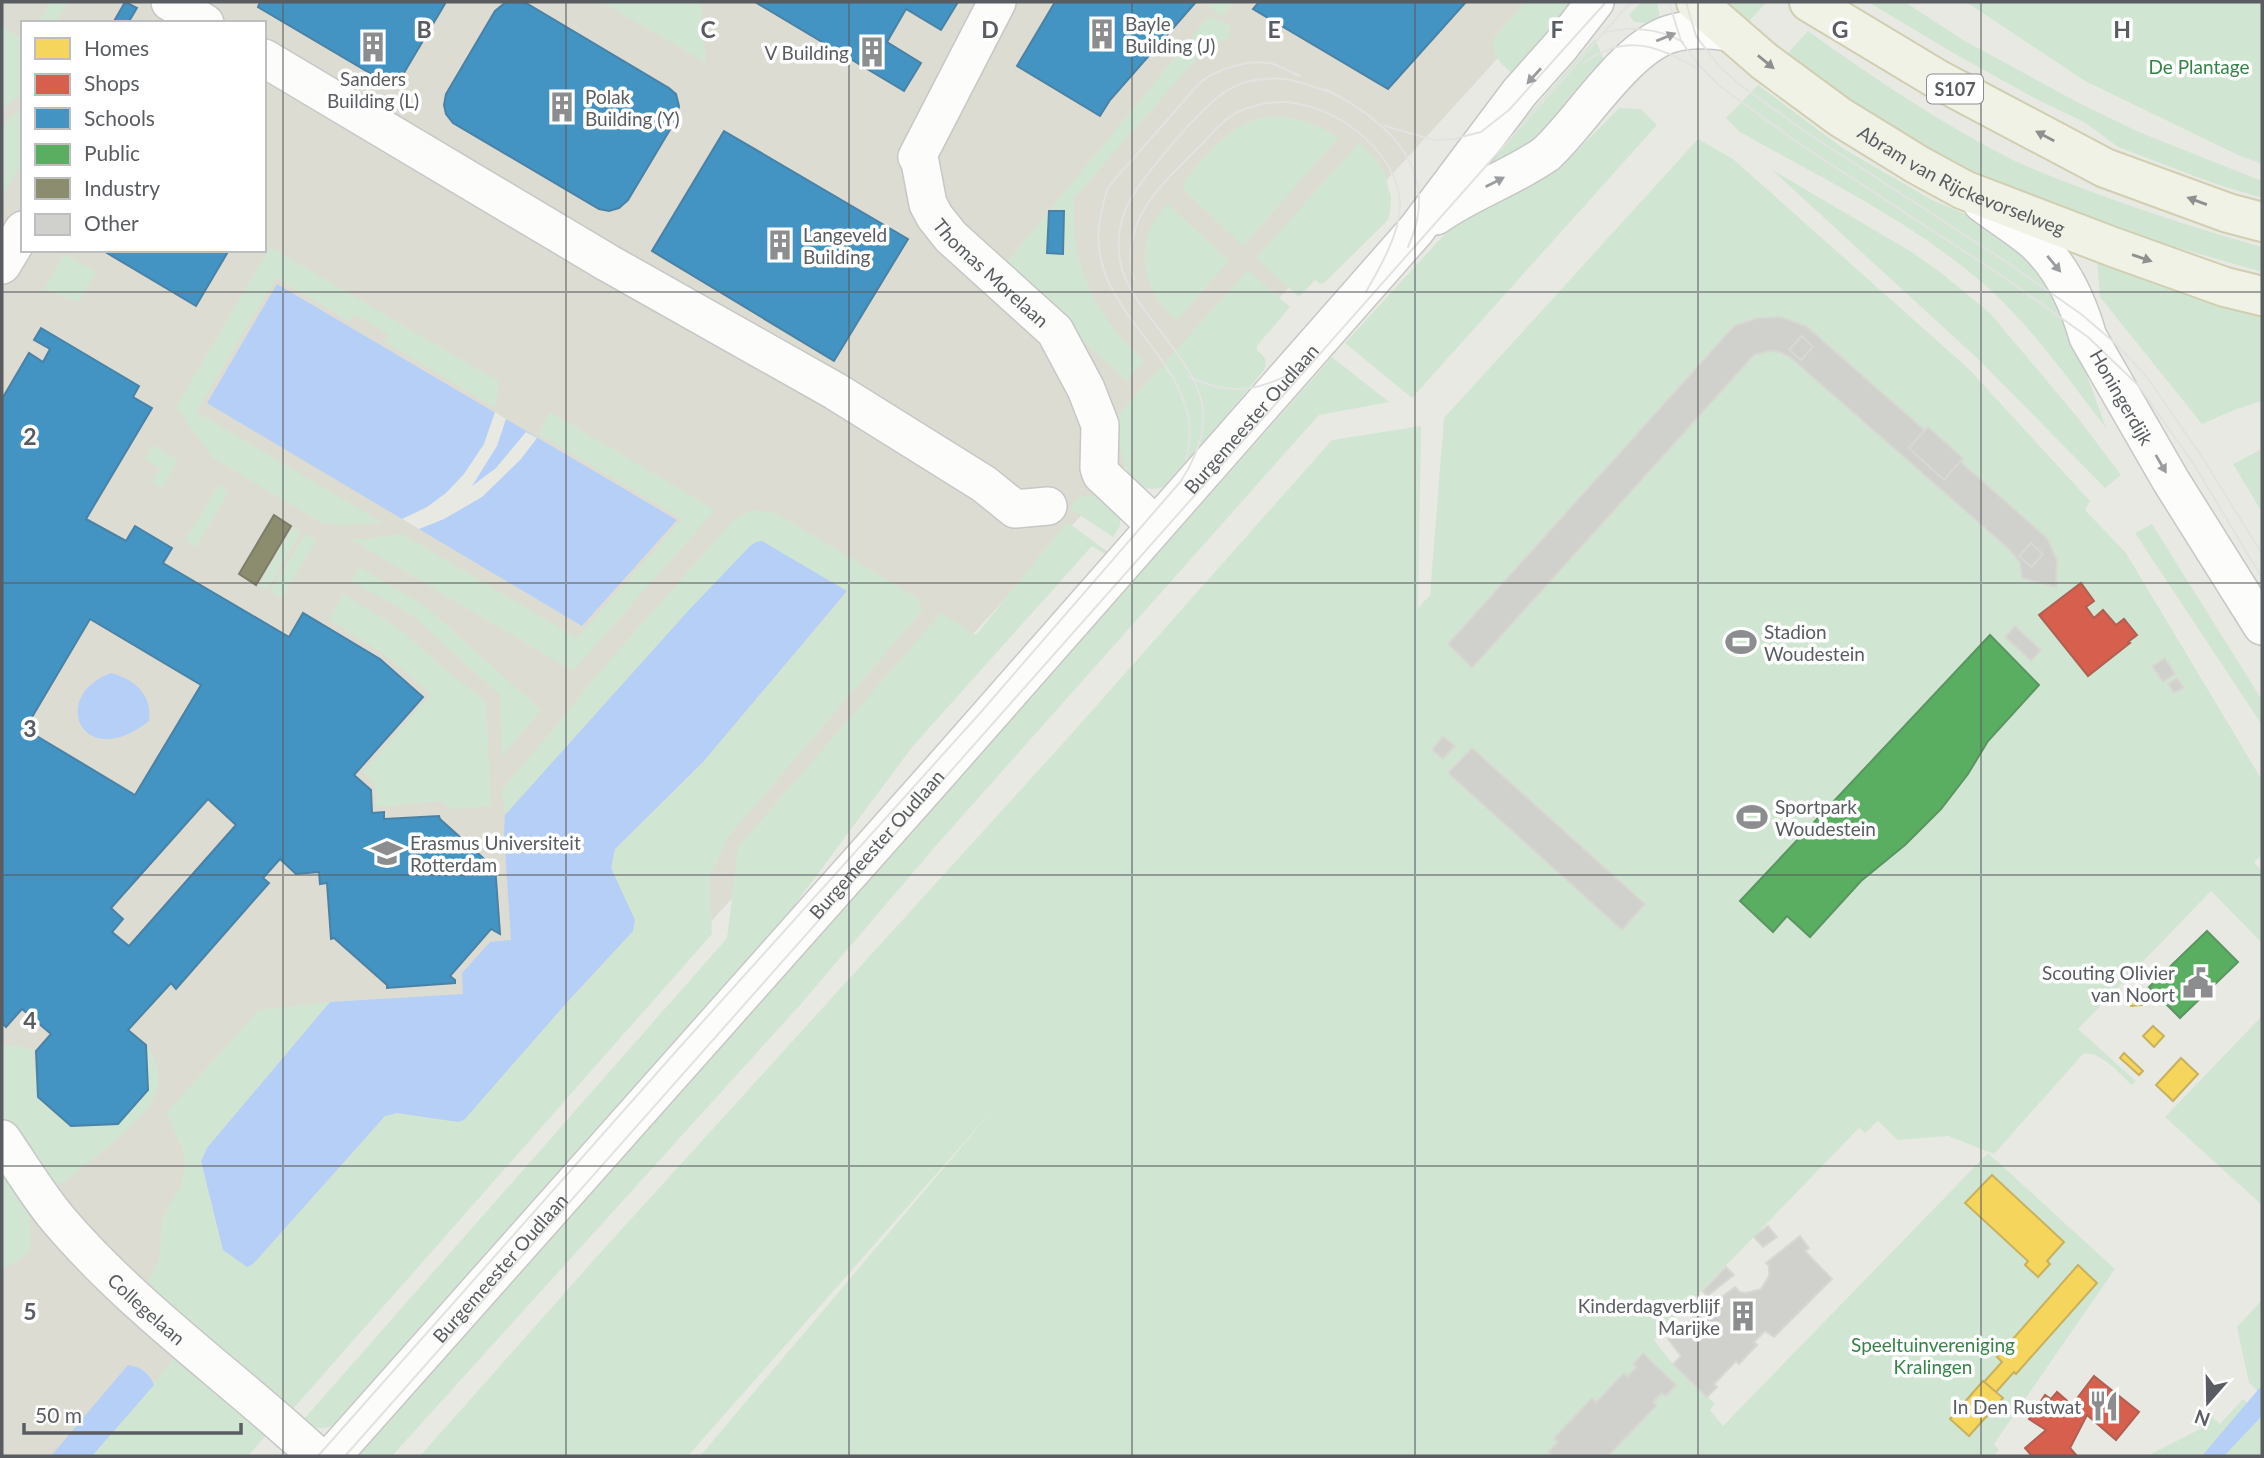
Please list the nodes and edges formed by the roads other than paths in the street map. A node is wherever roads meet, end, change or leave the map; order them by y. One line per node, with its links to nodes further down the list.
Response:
1 (158, 2): 8 (street)
2 (170, 2): 9 (street)
3 (997, 2): 18 (street, Thomas Morelaan)
4 (1595, 2): 13 (street, Burgemeester Oudlaan, one-way to 13)
5 (1696, 2): 7 (main road, Abram van Rijckevorselweg)
6 (1813, 3): 12 (main road, S107, one-way to 6)
7 (1722, 17): 11 (main road, Abram van Rijckevorselweg, one-way to 11); 13 (street, Burgemeester Oudlaan, one-way to 7)
8 (147, 21)
9 (202, 21)
10 (266, 59): 17 (street)
11 (1964, 190): 16 (main road, Abram van Rijckevorselweg, one-way to 16); 19 (street, Honingerdijk, one-way to 19)
12 (2262, 222)
13 (1416, 230): 18 (street, Burgemeester Oudlaan)
14 (21, 233): 15 (street)
15 (2, 265)
16 (2262, 296)
17 (1048, 506)
18 (1155, 525): 22 (street, Burgemeester Oudlaan)
19 (2262, 626)
20 (2, 1139): 21 (street, Collegelaan)
21 (317, 1456)
22 (332, 1456)

